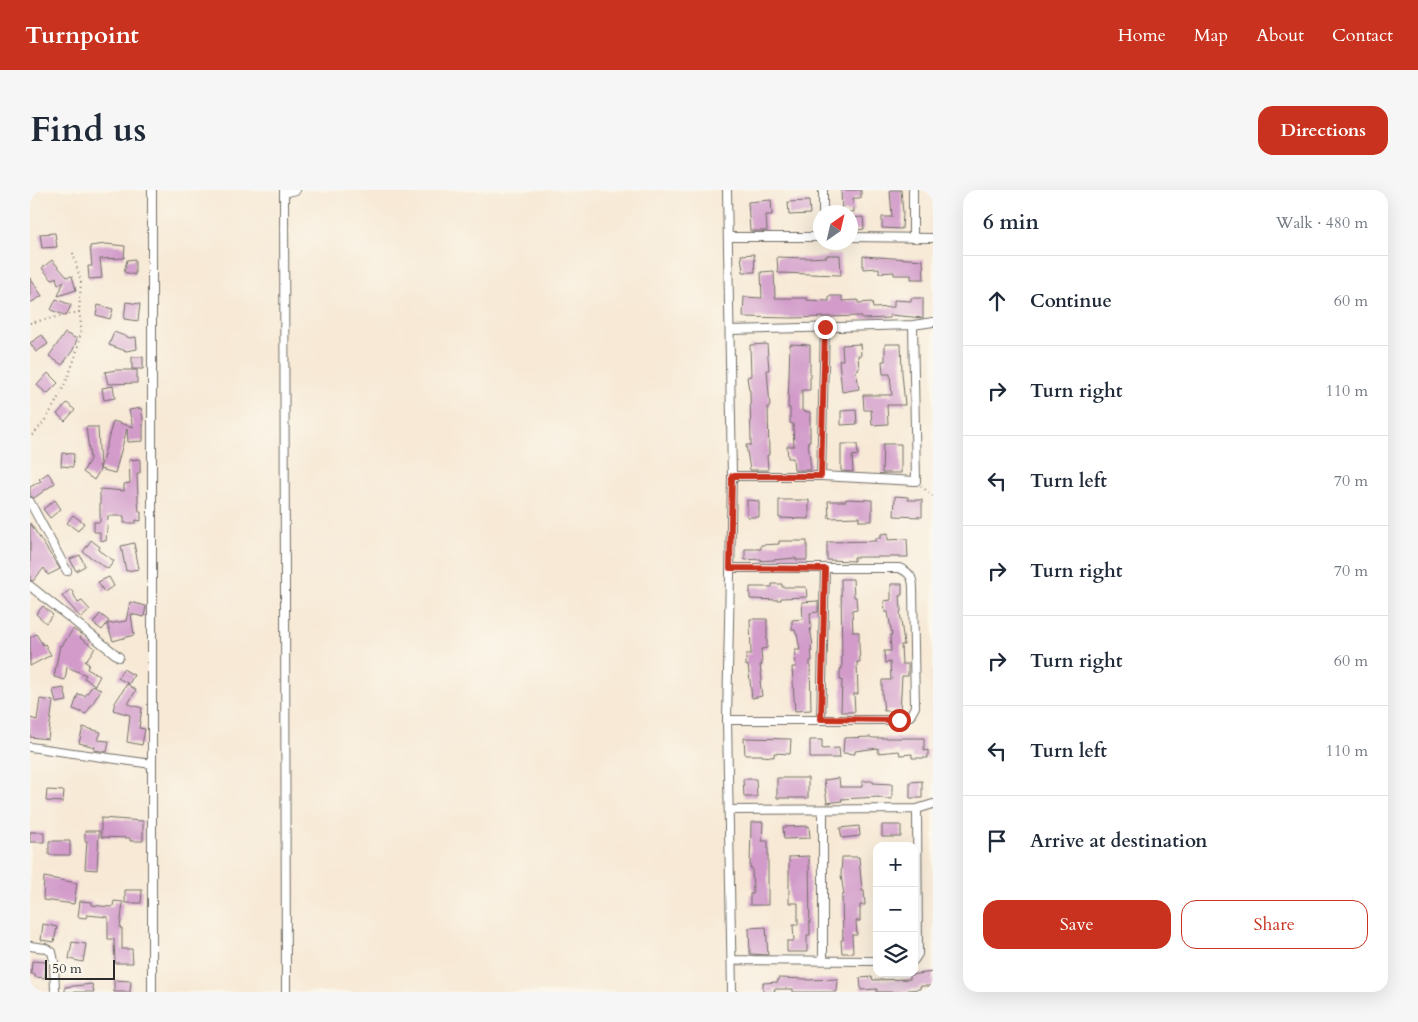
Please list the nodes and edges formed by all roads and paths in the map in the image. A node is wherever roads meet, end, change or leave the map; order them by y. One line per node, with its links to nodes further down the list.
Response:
1 (152, 190): 34 (street)
2 (296, 190): 6 (street)
3 (727, 190): 8 (street)
4 (823, 190): 7 (street)
5 (913, 190): 11 (street)
6 (284, 192): 46 (street)
7 (823, 205)
8 (728, 237): 9 (street); 19 (street)
9 (813, 237)
10 (858, 237): 11 (street)
11 (913, 238): 12 (street)
12 (933, 238)
13 (73, 253): 14 (path)
14 (79, 312): 16 (path); 20 (path)
15 (933, 322): 17 (street)
16 (30, 323)
17 (913, 325): 18 (street); 23 (street)
18 (825, 327): 19 (street); 22 (street)
19 (730, 330): 21 (street)
20 (30, 437)
21 (732, 476): 22 (street); 26 (street)
22 (821, 476): 23 (street)
23 (916, 480): 24 (path)
24 (933, 496)
25 (30, 502): 28 (street)
26 (730, 568): 27 (street); 32 (street)
27 (825, 569): 31 (street); 31 (street)
28 (67, 571)
29 (30, 586): 30 (street)
30 (119, 657)
31 (821, 719): 32 (street)
32 (727, 720): 37 (street)
33 (30, 747): 34 (street)
34 (152, 764): 45 (street)
35 (933, 804): 36 (street)
36 (917, 809): 38 (street); 39 (street)
37 (729, 810): 38 (street); 41 (street)
38 (823, 810): 42 (street)
39 (918, 932)
40 (30, 946): 44 (street)
41 (732, 960): 42 (street); 47 (street)
42 (822, 960): 43 (street)
43 (873, 961)
44 (55, 992)
45 (152, 992)
46 (286, 992)
47 (732, 992)

